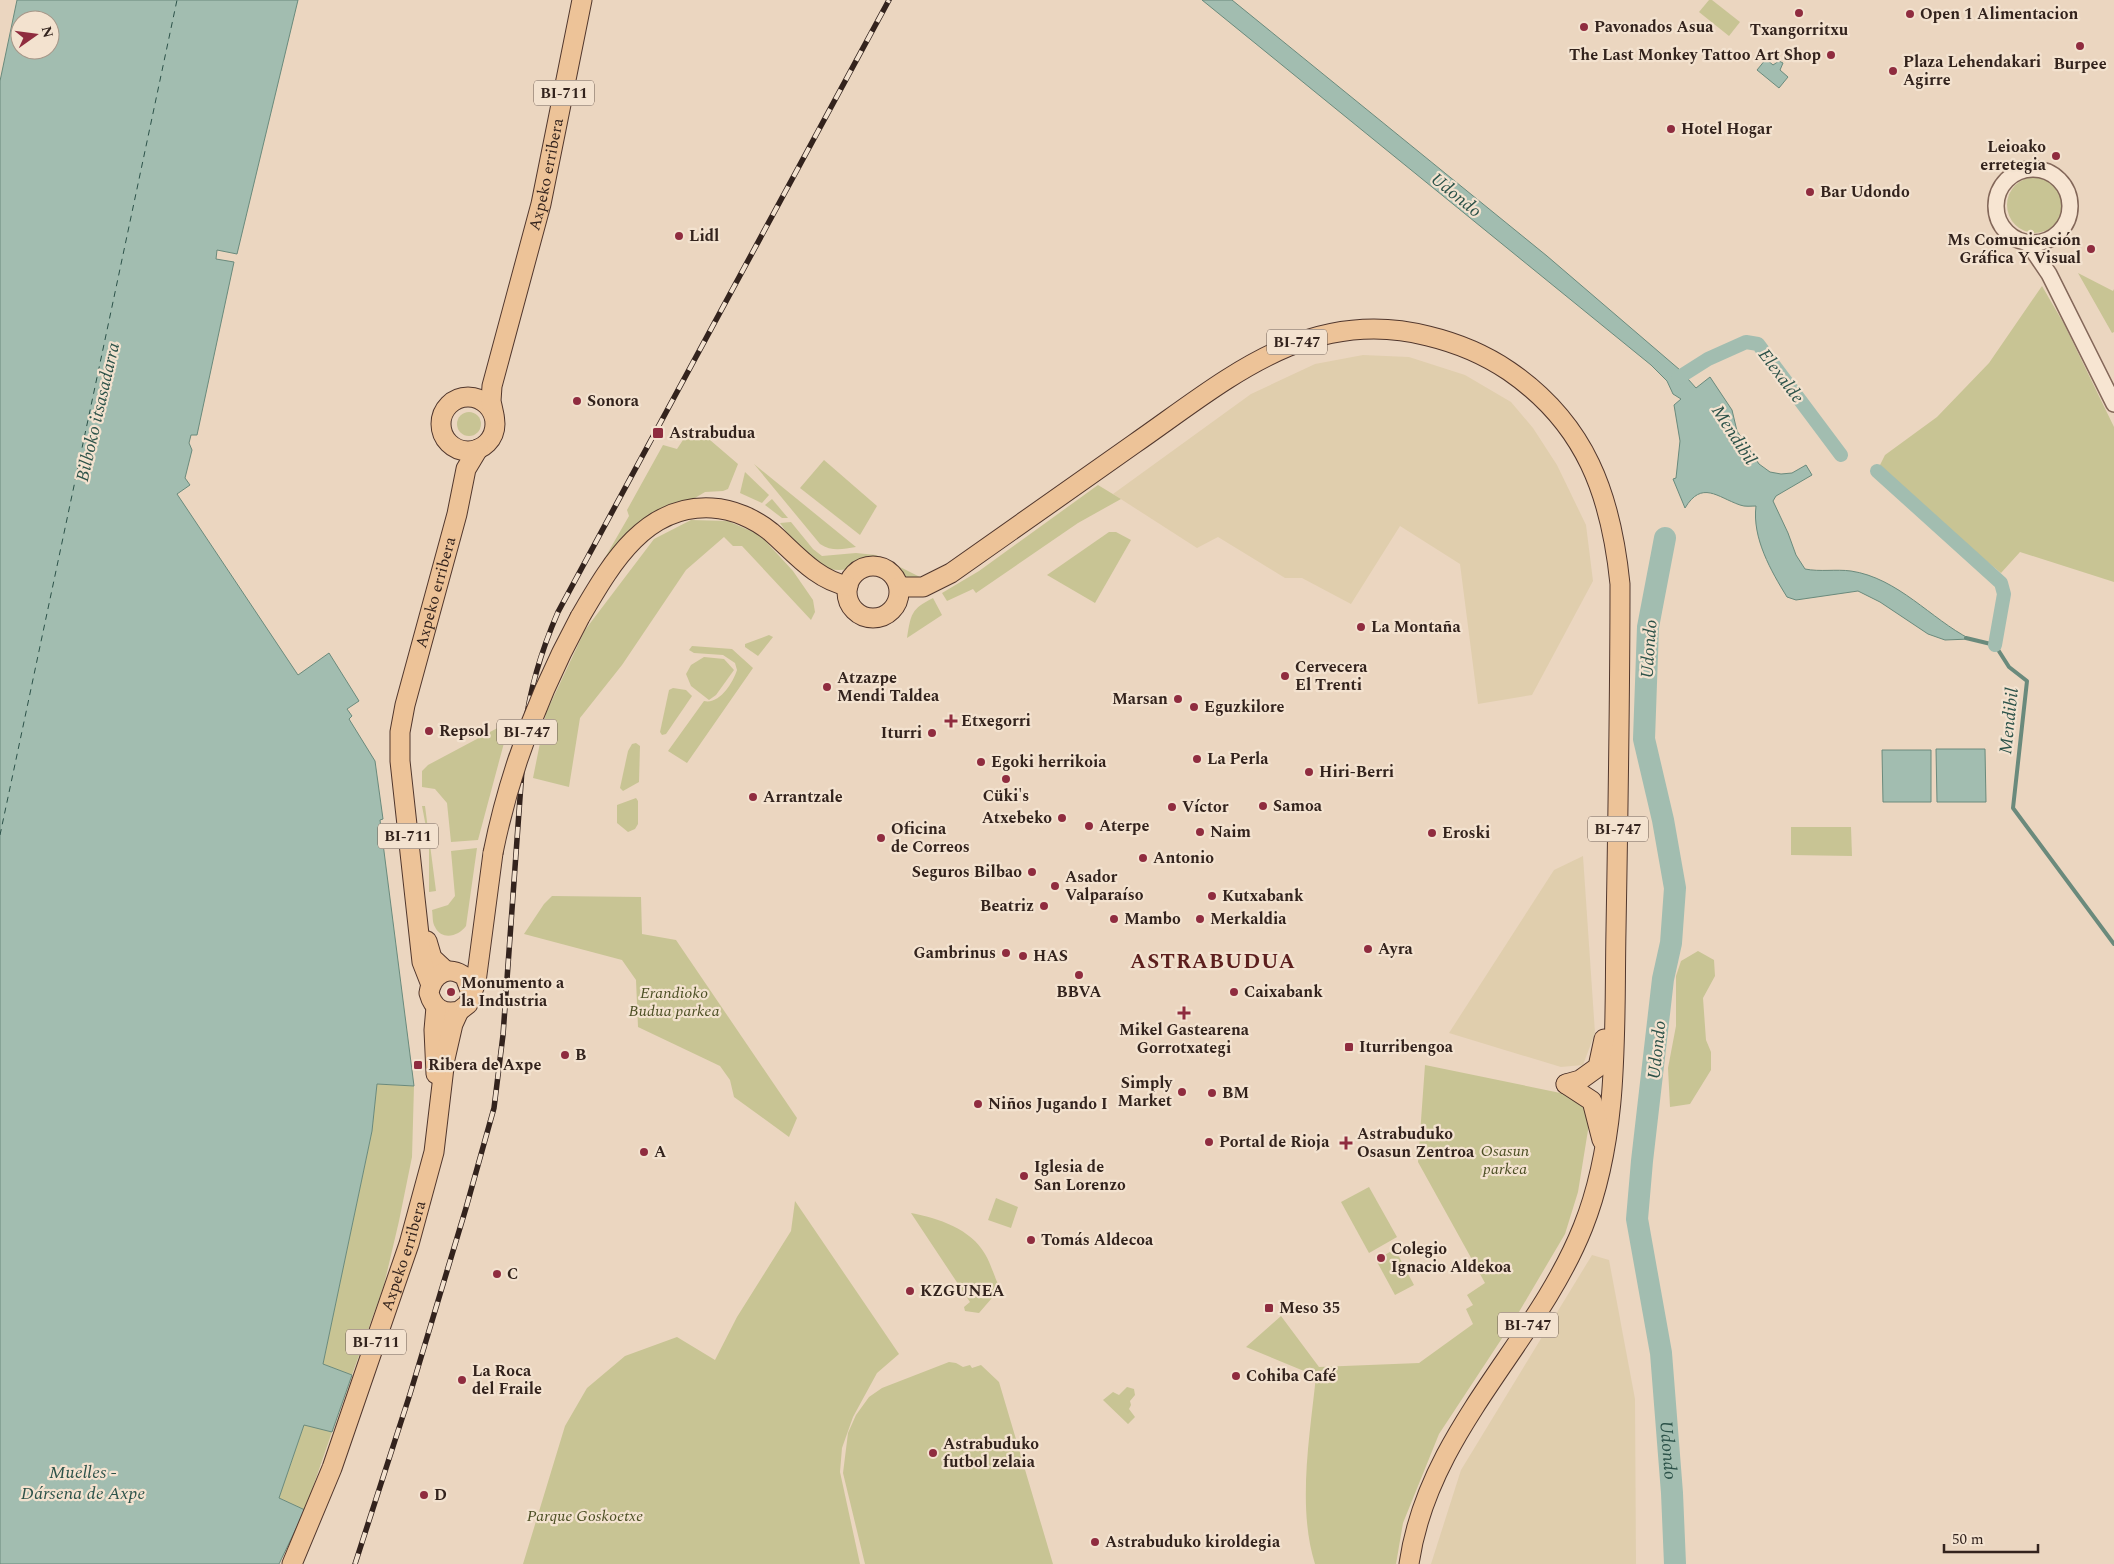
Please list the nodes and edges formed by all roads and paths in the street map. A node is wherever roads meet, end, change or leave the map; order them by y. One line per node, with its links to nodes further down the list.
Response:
1 (582, 0): 5 (main road, Axpeko erribera / BI-711)
2 (2048, 240): 3 (street); 3 (street); 4 (street)
3 (2028, 243): 4 (street)
4 (2049, 274): 7 (street)
5 (503, 349): 6 (main road, Axpeko erribera / BI-711); 8 (main road, Axpeko erribera / BI-711)
6 (467, 396): 8 (main road); 9 (main road, Axpeko erribera / BI-711)
7 (2114, 404)
8 (494, 415): 10 (main road, Axpeko erribera / BI-711)
9 (448, 442): 10 (main road); 11 (main road, Axpeko erribera / BI-711)
10 (478, 449): 11 (main road, Axpeko erribera / BI-711)
11 (459, 499): 14 (main road, Axpeko erribera / BI-711)
12 (848, 586): 13 (main road); 13 (main road); 15 (main road, BI-747, bridge)
13 (899, 587): 16 (main road, BI-747)
14 (411, 687): 17 (main road, Axpeko erribera / BI-711); 18 (main road, Axpeko erribera / BI-711)
15 (481, 943): 17 (main road, BI-747); 19 (main road, BI-747)
16 (1615, 959): 22 (main road, BI-747); 23 (main road)
17 (451, 971): 18 (main road); 19 (main road, BI-711)
18 (431, 985): 20 (main road, BI-711)
19 (472, 993): 21 (main road, BI-711)
20 (436, 1007): 21 (main road); 24 (main road, Axpeko erribera / BI-711)
21 (459, 1011): 24 (main road, Axpeko erribera / BI-711)
22 (1612, 1073): 23 (main road); 25 (main road, BI-747)
23 (1579, 1091): 25 (main road)
24 (440, 1115): 26 (main road, Axpeko erribera / BI-711)
25 (1605, 1152): 27 (main road, BI-747)
26 (292, 1564)
27 (1409, 1564)

